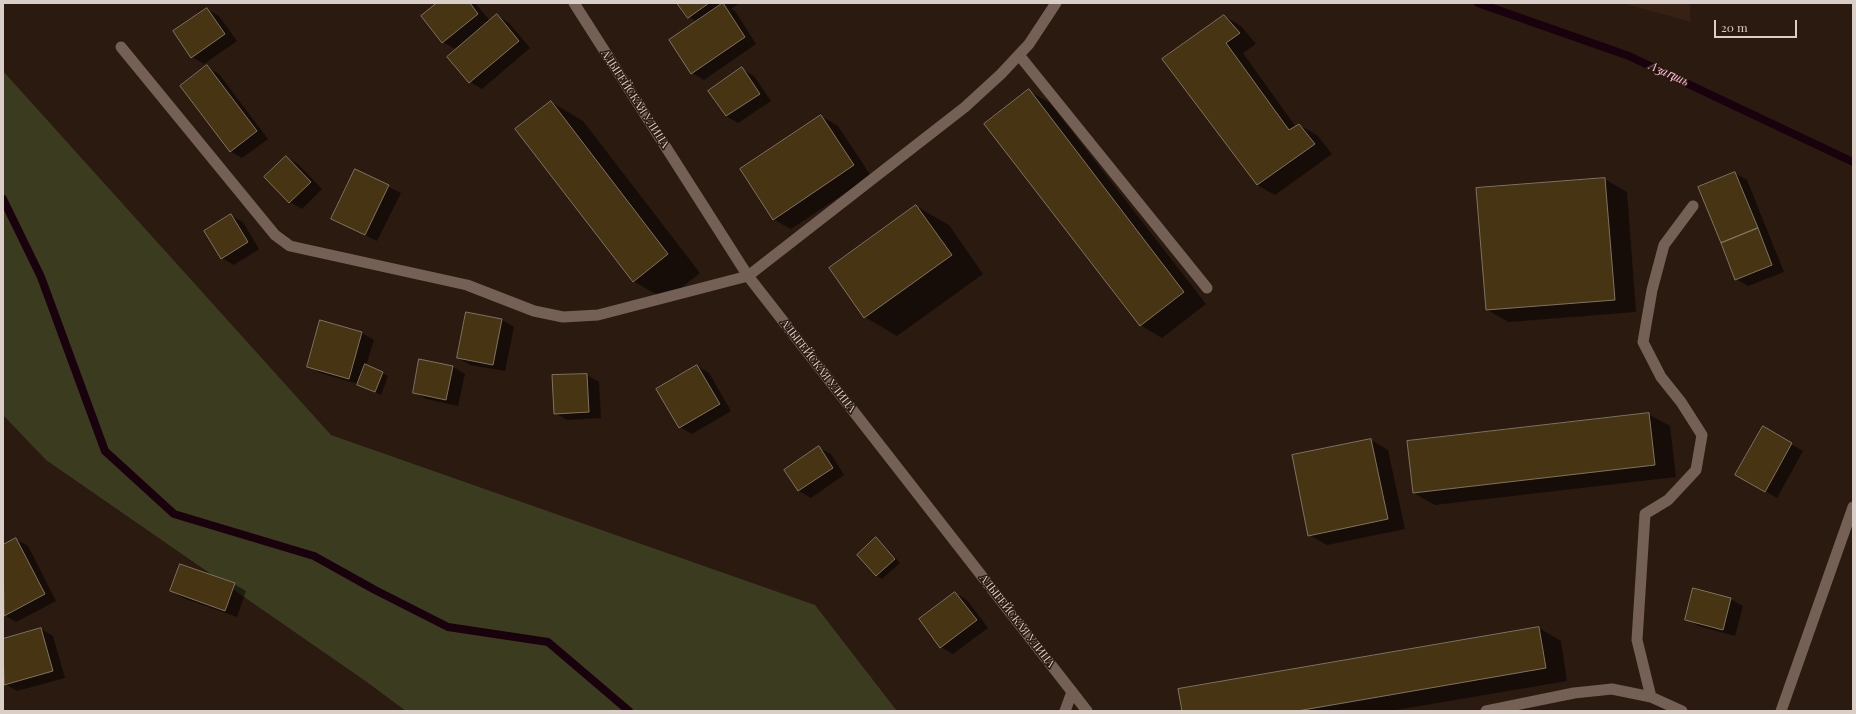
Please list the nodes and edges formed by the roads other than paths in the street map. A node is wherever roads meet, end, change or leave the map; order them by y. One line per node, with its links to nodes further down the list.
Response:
1 (574, 3): 6 (street, АДЫГЕЙСКАЯ УЛИЦА)
2 (1056, 3): 4 (street)
3 (121, 47): 6 (street)
4 (1019, 55): 6 (street); 7 (street)
5 (1692, 206): 10 (street)
6 (748, 276): 9 (street, АДЫГЕЙСКАЯ УЛИЦА)
7 (1207, 288)
8 (1853, 507): 15 (street)
9 (1072, 692): 11 (street); 12 (street, АДЫГЕЙСКАЯ УЛИЦА)
10 (1650, 697): 13 (street); 14 (street)
11 (1065, 711)
12 (1087, 711)
13 (1486, 711)
14 (1682, 711)
15 (1780, 711)

